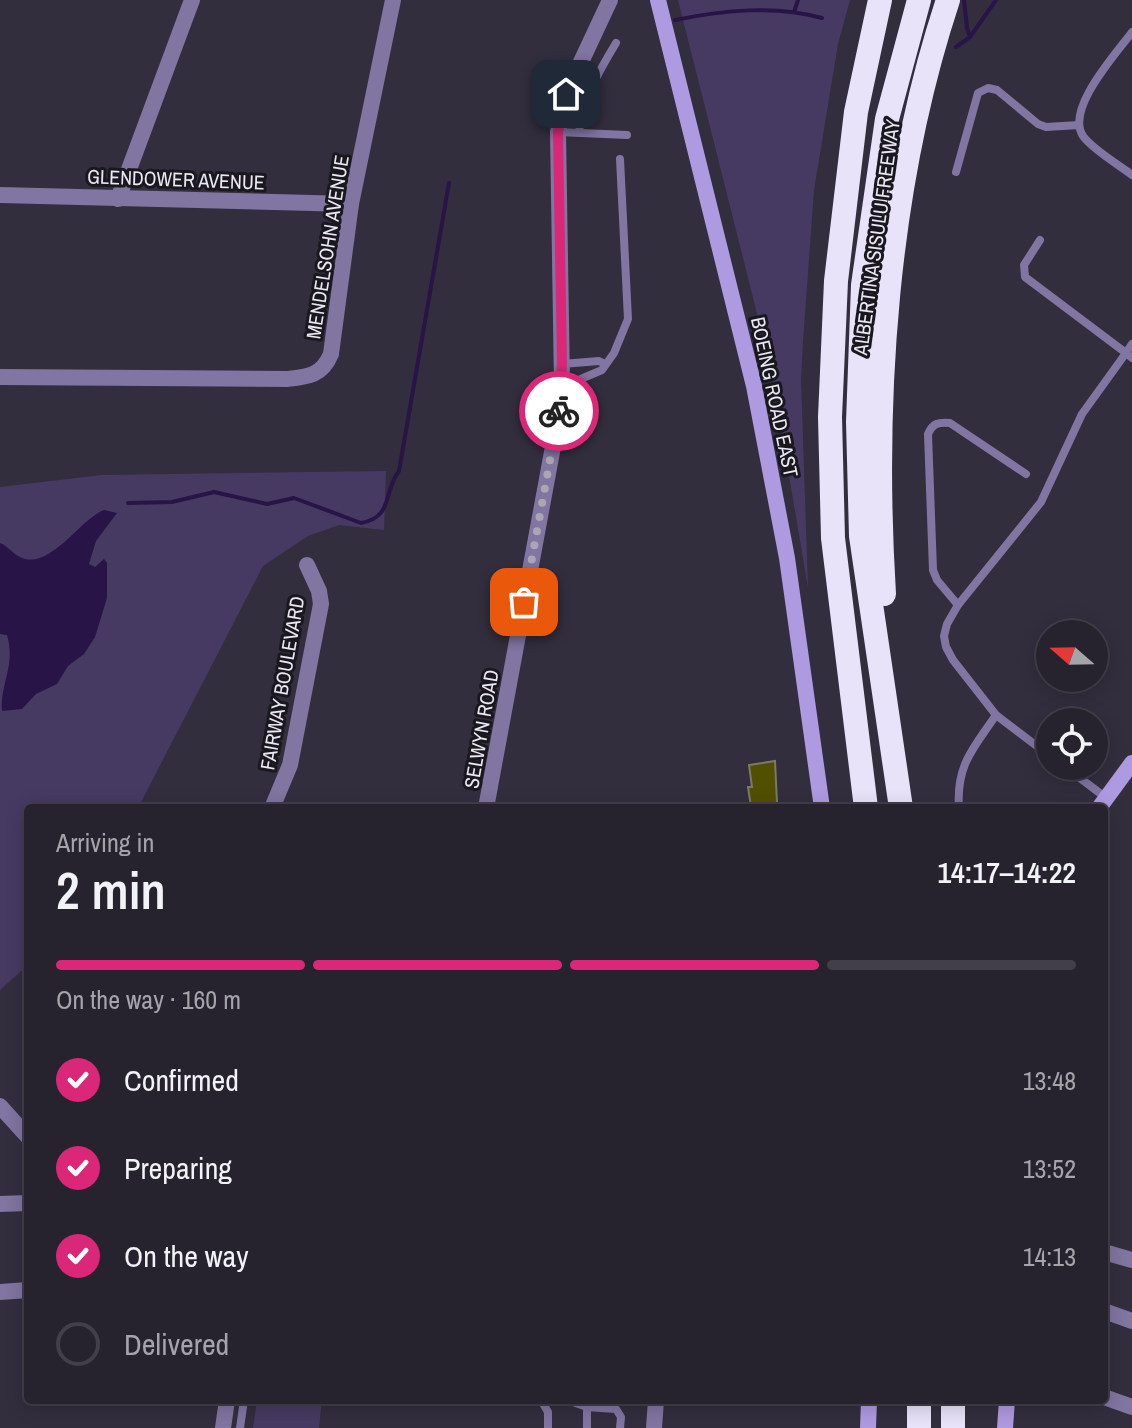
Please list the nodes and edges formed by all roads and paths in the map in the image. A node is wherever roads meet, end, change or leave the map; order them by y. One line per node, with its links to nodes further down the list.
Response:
1 (192, 0): 18 (street)
2 (393, 0): 19 (street, MENDELSOHN AVENUE)
3 (610, 0): 11 (street, SELWYN ROAD)
4 (658, 0): 38 (main road, BOEING ROAD EAST)
5 (880, 0): 39 (highway)
6 (919, 0): 33 (highway)
7 (948, 0): 33 (highway, ALBERTINA SISULU FREEWAY)
8 (1132, 32): 10 (lane)
9 (616, 43): 12 (lane)
10 (1079, 125): 15 (lane); 16 (lane)
11 (558, 132): 12 (lane); 23 (street, SELWYN ROAD)
12 (579, 132): 13 (lane)
13 (627, 135)
14 (620, 159): 24 (lane)
15 (956, 172)
16 (1132, 175)
17 (0, 195): 18 (street, GLENDOWER AVENUE)
18 (118, 199): 19 (street, GLENDOWER AVENUE)
19 (351, 204): 25 (street, MENDELSOHN AVENUE)
20 (1040, 240): 22 (lane)
21 (1132, 344): 22 (lane)
22 (1129, 355): 29 (lane)
23 (562, 364): 24 (lane); 26 (street, SELWYN ROAD)
24 (605, 364): 26 (lane)
25 (0, 377)
26 (561, 387): 37 (street, SELWYN ROAD)
27 (1026, 474): 29 (lane)
28 (307, 565): 36 (street, FAIRWAY BOULEVARD)
29 (958, 605): 30 (lane)
30 (996, 715): 31 (lane); 41 (lane)
31 (1036, 745)
32 (1132, 763): 35 (main road)
33 (894, 765): 40 (highway)
34 (1079, 780): 35 (lane)
35 (1102, 802)
36 (274, 804)
37 (487, 804)
38 (821, 804)
39 (866, 804)
40 (900, 804)
41 (959, 804)
42 (0, 1106): 43 (street)
43 (24, 1133)
44 (24, 1203): 45 (street)
45 (0, 1204)
46 (1108, 1253): 47 (street)
47 (1132, 1260)
48 (24, 1290): 49 (street)
49 (0, 1292)
50 (1108, 1312): 51 (street)
51 (1132, 1321)
52 (1108, 1398): 63 (street)
53 (226, 1404): 64 (street)
54 (243, 1404): 65 (lane)
55 (543, 1404): 66 (lane)
56 (578, 1404): 62 (lane)
57 (656, 1404): 69 (street)
58 (869, 1404): 70 (main road)
59 (919, 1404): 71 (highway)
60 (953, 1404): 72 (highway)
61 (1007, 1404): 73 (main road)
62 (587, 1407): 67 (lane); 68 (lane)
63 (1132, 1407)
64 (223, 1428)
65 (240, 1428)
66 (548, 1428)
67 (587, 1428)
68 (620, 1428)
69 (654, 1428)
70 (868, 1428)
71 (919, 1428)
72 (953, 1428)
73 (1005, 1428)

